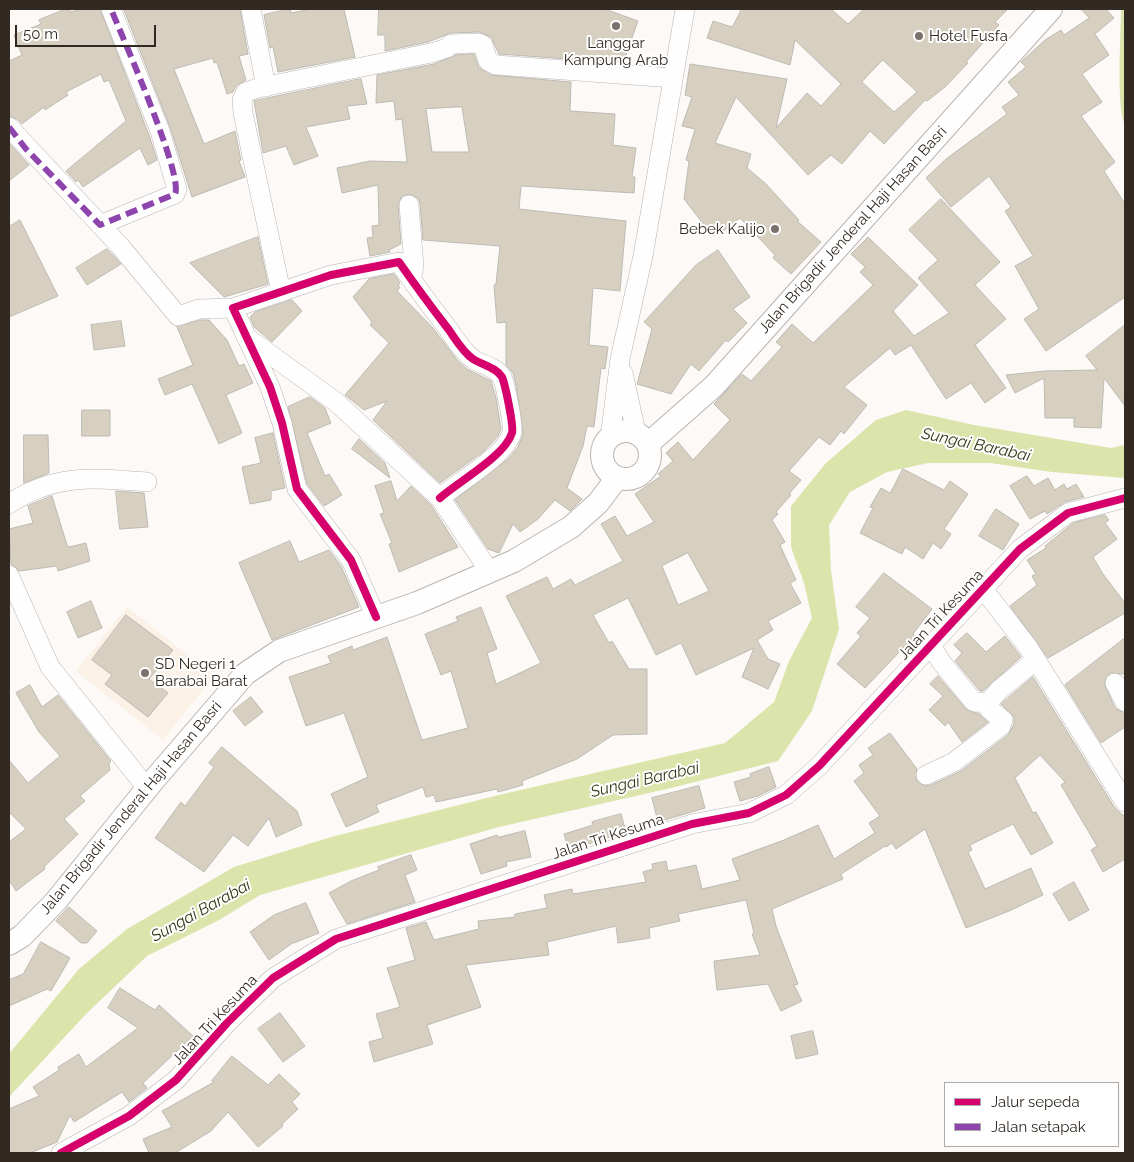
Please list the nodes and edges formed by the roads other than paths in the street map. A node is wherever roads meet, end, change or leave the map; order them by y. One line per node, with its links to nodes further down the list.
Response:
1 (111, 9): 9 (street)
2 (251, 9): 6 (street)
3 (684, 9): 5 (street)
4 (1051, 9): 16 (main road, Jalan Brigadir Jenderal Haji Hasan Basri)
5 (673, 78): 6 (street); 14 (street)
6 (266, 87): 11 (street)
7 (9, 127): 9 (street)
8 (408, 205): 10 (street)
9 (100, 225): 12 (street)
10 (411, 279): 11 (street); 19 (street)
11 (281, 292): 12 (street)
12 (233, 308): 13 (street)
13 (248, 339): 19 (street); 25 (street)
14 (620, 359): 15 (street); 16 (street)
15 (610, 438): 16 (main road); 17 (main road)
16 (642, 438): 17 (main road)
17 (617, 478): 22 (main road, Jalan Brigadir Jenderal Haji Hasan Basri)
18 (147, 482): 21 (street)
19 (440, 498): 22 (street)
20 (1125, 498): 24 (street, Jalan Tri Kesuma)
21 (9, 504)
22 (490, 572): 25 (main road, Jalan Brigadir Jenderal Haji Hasan Basri)
23 (9, 575): 32 (street)
24 (984, 590): 26 (street, Jalan Tri Kesuma); 27 (street)
25 (376, 617): 32 (main road, Jalan Brigadir Jenderal Haji Hasan Basri)
26 (932, 646): 30 (street); 35 (street, Jalan Tri Kesuma)
27 (1036, 660): 30 (street); 33 (street)
28 (1116, 683): 29 (street)
29 (1125, 702)
30 (988, 703): 31 (street)
31 (926, 775)
32 (147, 788): 34 (main road, Jalan Brigadir Jenderal Haji Hasan Basri)
33 (1125, 802)
34 (9, 944)
35 (62, 1153)

